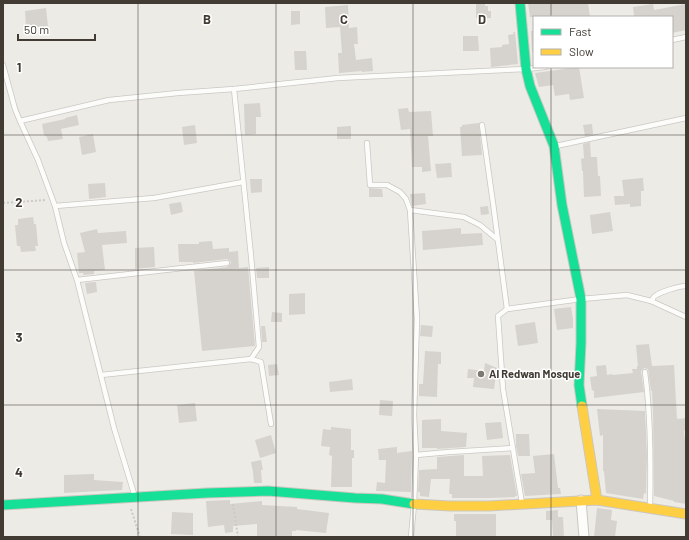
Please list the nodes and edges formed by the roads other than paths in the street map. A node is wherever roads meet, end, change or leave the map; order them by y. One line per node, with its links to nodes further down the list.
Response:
1 (520, 3): 6 (street)
2 (686, 37): 3 (lane)
3 (673, 40)
4 (3, 65): 9 (lane)
5 (536, 68): 6 (lane)
6 (526, 69): 7 (lane); 12 (street)
7 (234, 89): 9 (lane); 13 (lane)
8 (686, 118): 12 (lane)
9 (20, 121): 14 (lane)
10 (482, 124): 16 (lane)
11 (367, 143): 15 (lane)
12 (554, 146): 20 (street)
13 (243, 182): 14 (lane); 24 (lane)
14 (55, 206): 18 (lane)
15 (410, 210): 16 (lane); 29 (lane)
16 (498, 240): 22 (lane)
17 (227, 263): 18 (lane)
18 (77, 280): 26 (lane)
19 (686, 286): 21 (lane)
20 (581, 299): 21 (lane); 22 (lane); 32 (street)
21 (651, 301): 23 (lane)
22 (507, 309): 28 (lane)
23 (686, 317)
24 (251, 359): 26 (lane); 27 (lane)
25 (645, 372): 36 (lane)
26 (101, 375): 30 (lane)
27 (271, 424)
28 (512, 448): 29 (lane); 33 (lane)
29 (416, 455): 34 (lane)
30 (132, 498): 34 (street); 35 (street)
31 (581, 500): 32 (street); 33 (street); 39 (street)
32 (597, 500): 36 (street)
33 (522, 503): 34 (street)
34 (414, 504): 38 (lane)
35 (3, 505)
36 (650, 507): 37 (street)
37 (686, 514)
38 (411, 537)
39 (584, 537)

